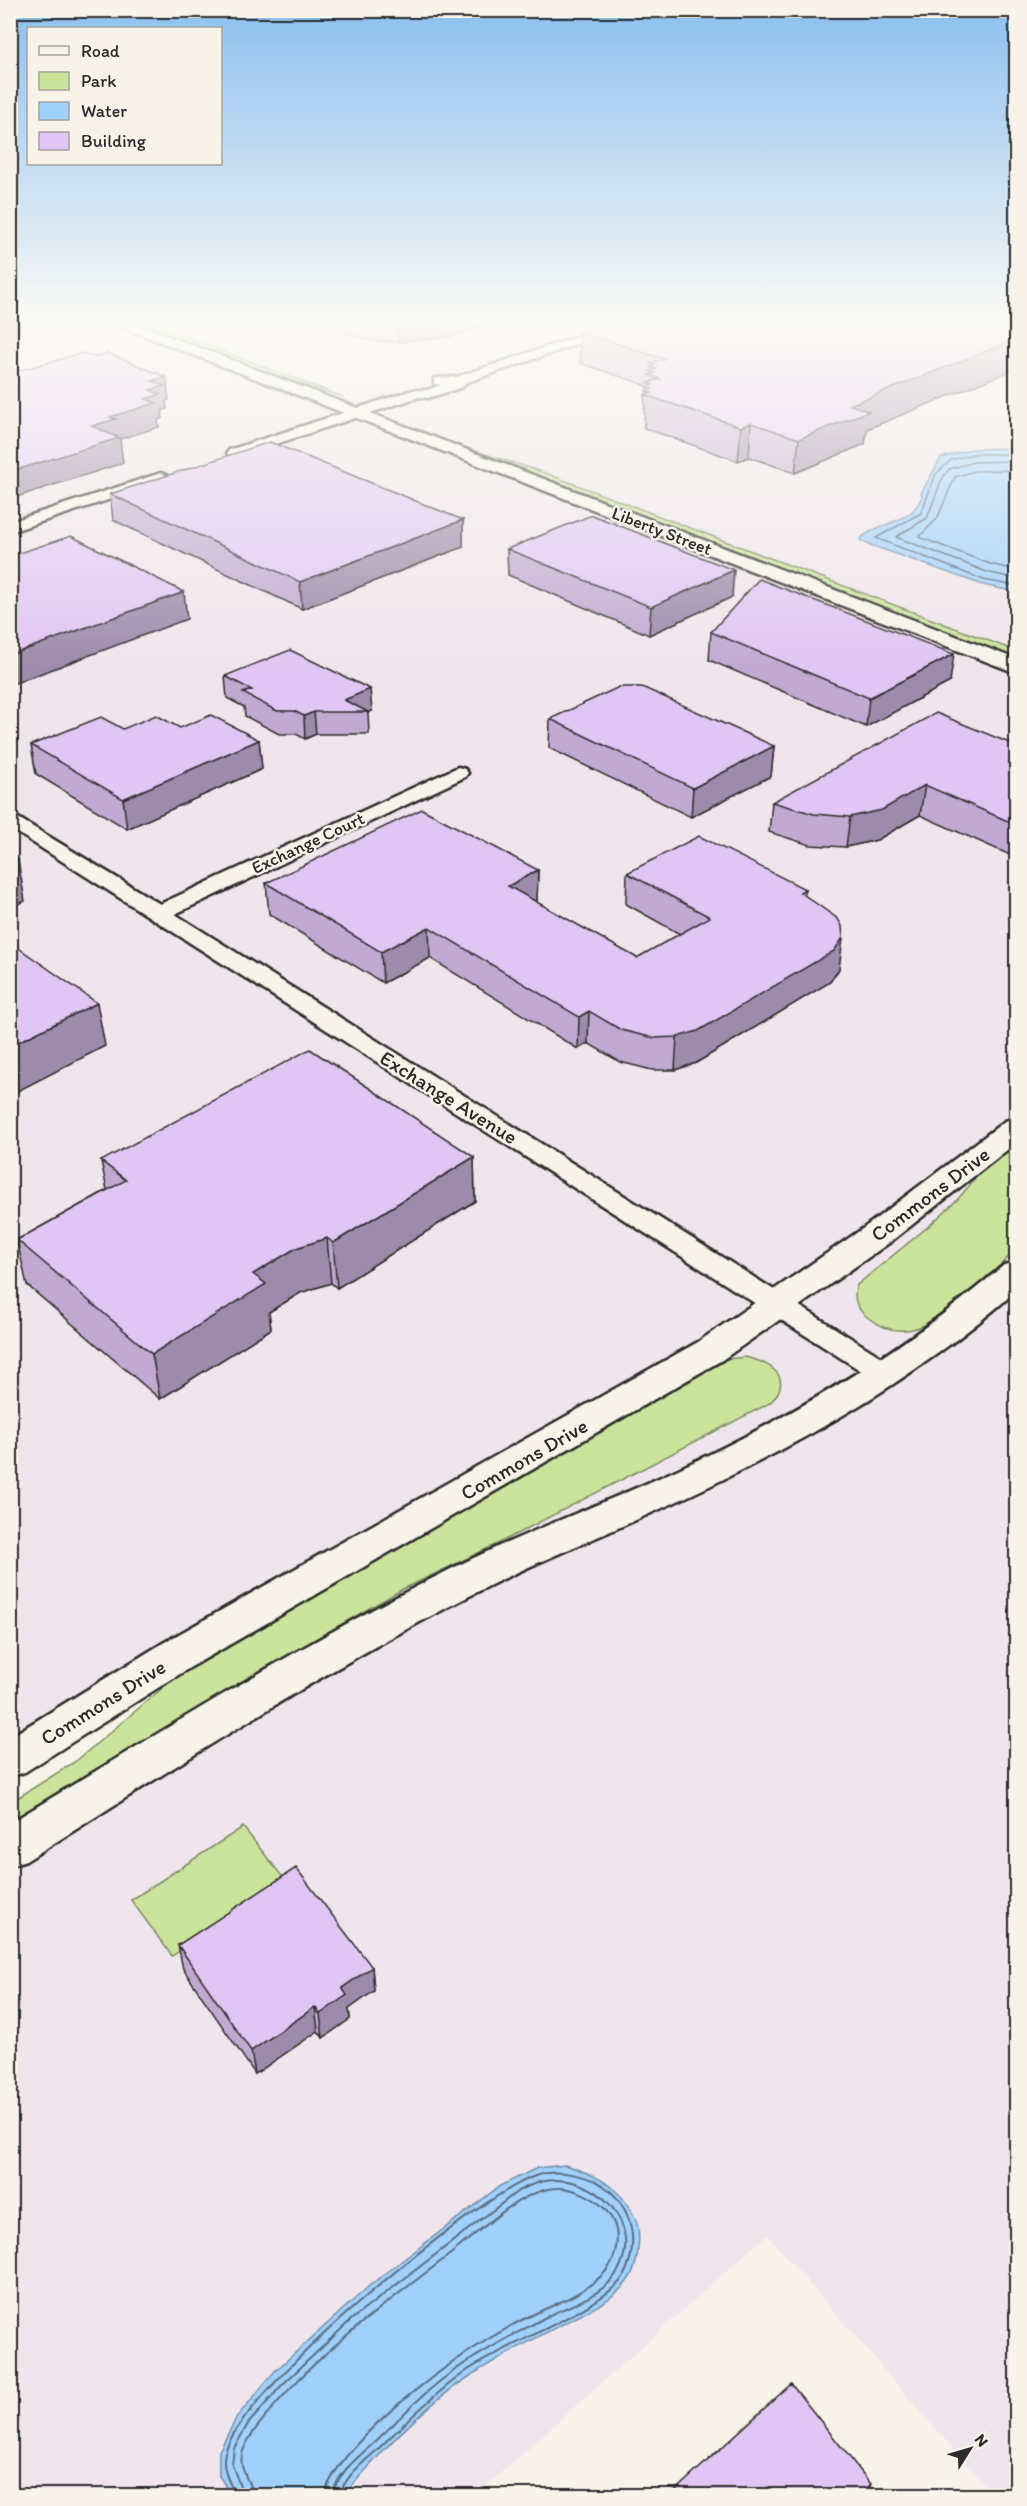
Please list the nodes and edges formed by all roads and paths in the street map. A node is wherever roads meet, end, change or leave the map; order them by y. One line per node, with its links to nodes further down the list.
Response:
1 (291, 435): 4 (street)
2 (414, 435): 8 (street, Liberty Street)
3 (456, 435): 7 (street, Liberty Street)
4 (224, 457)
5 (179, 472): 6 (street)
6 (10, 527)
7 (1017, 647)
8 (1017, 666)
9 (458, 773): 11 (street, Exchange Court)
10 (10, 819): 11 (street, Exchange Avenue)
11 (159, 913): 14 (street, Exchange Avenue)
12 (1017, 1128): 14 (street, Commons Drive)
13 (1017, 1273): 15 (street)
14 (778, 1305): 15 (street, Exchange Avenue); 16 (street, Commons Drive)
15 (887, 1374): 17 (street)
16 (10, 1759)
17 (10, 1847)

